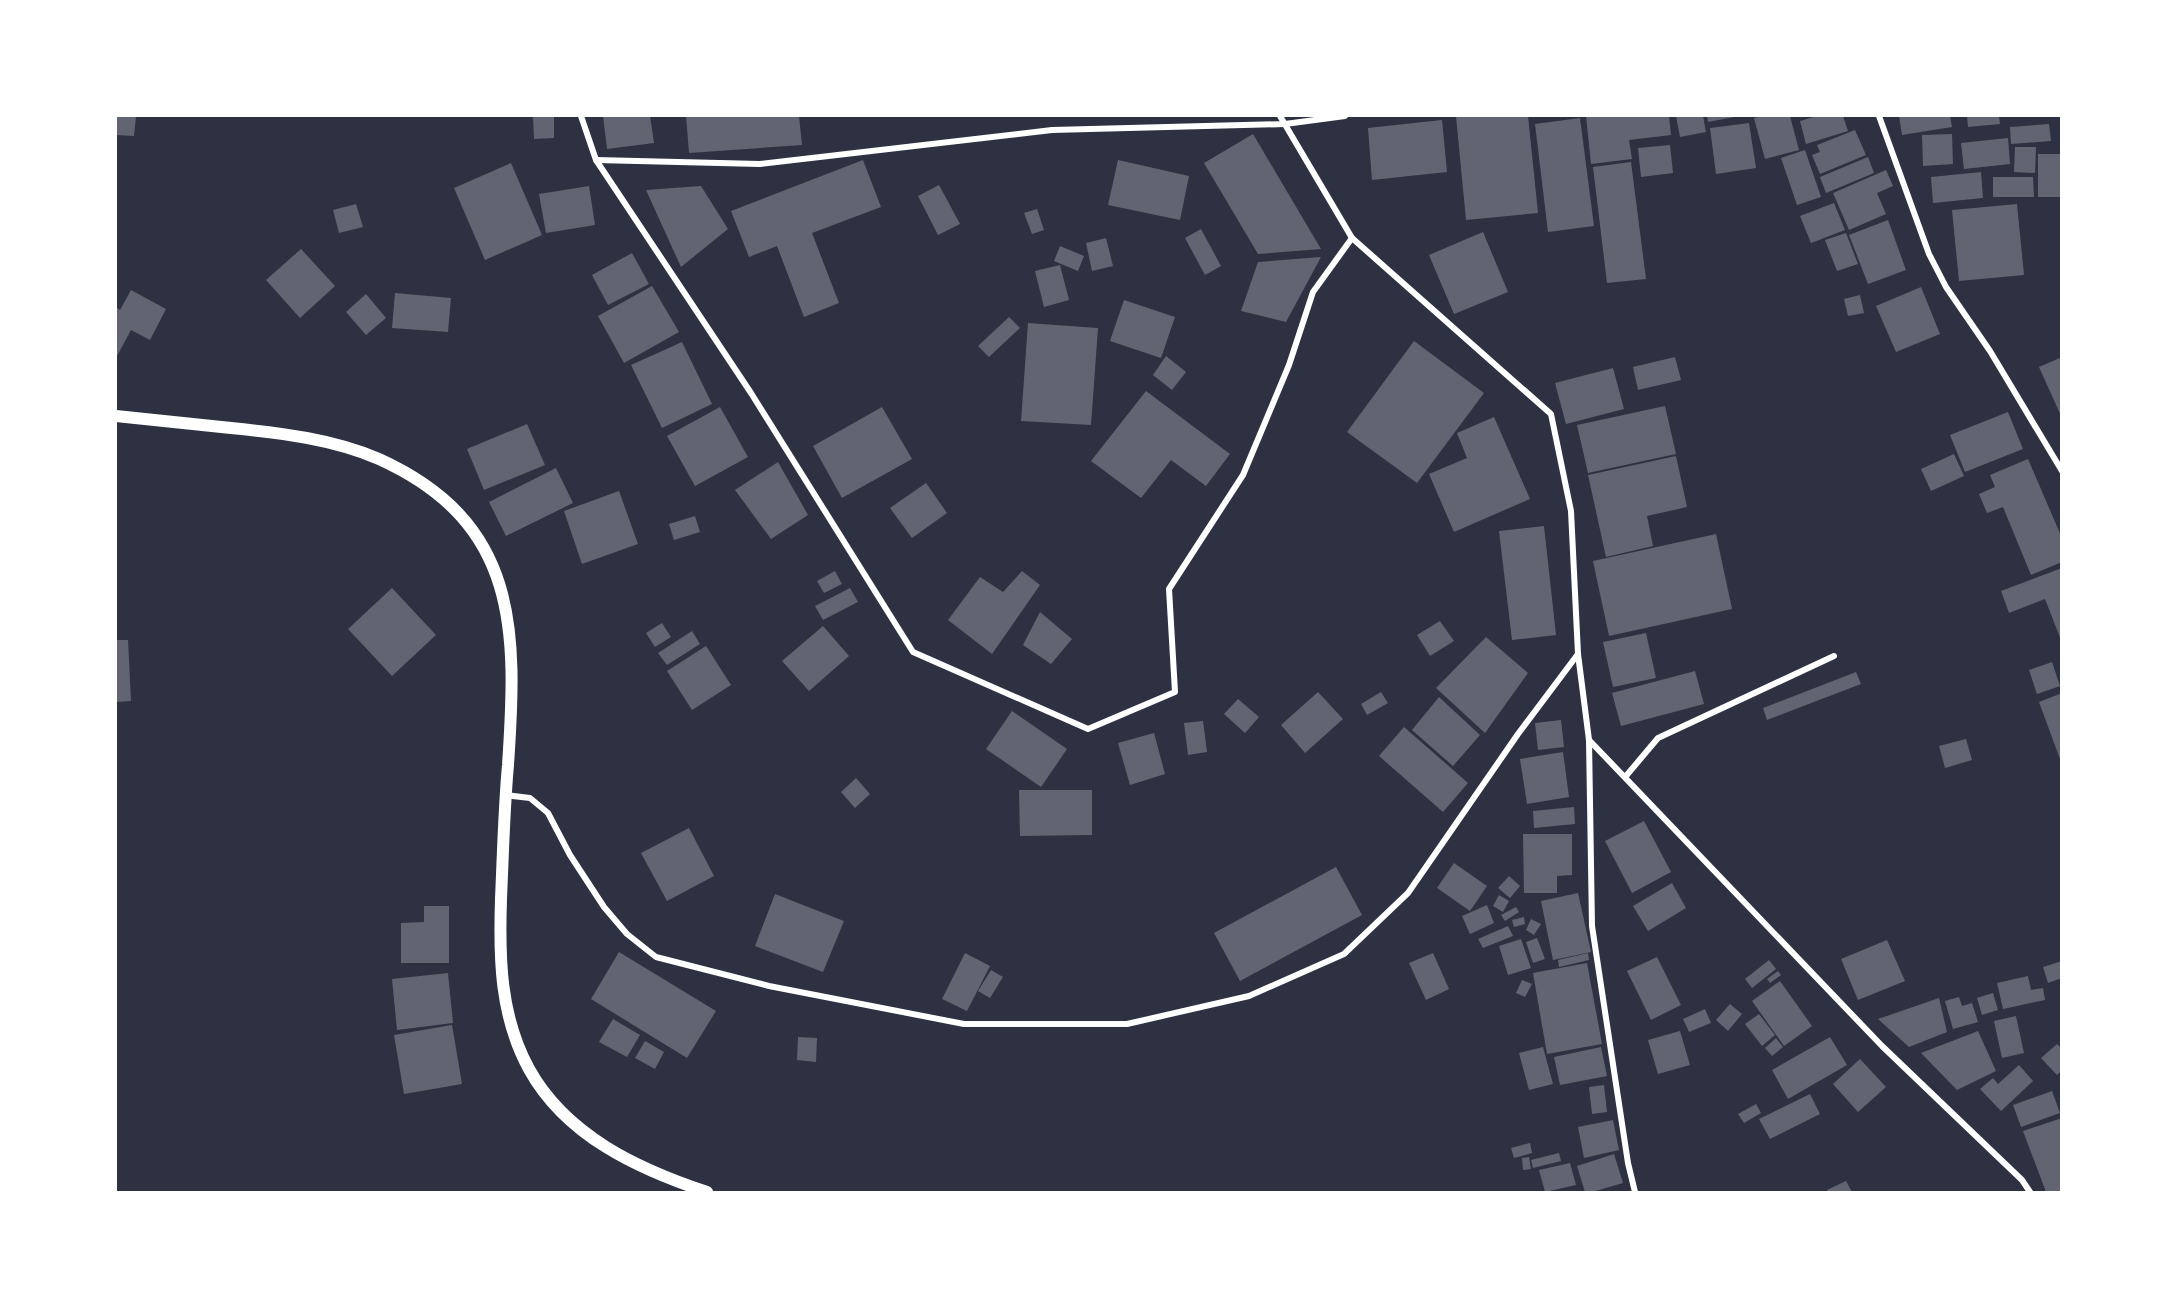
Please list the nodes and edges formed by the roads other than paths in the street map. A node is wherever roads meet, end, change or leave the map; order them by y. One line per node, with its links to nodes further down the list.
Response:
1 (581, 116): 6 (street)
2 (1280, 116): 5 (street)
3 (1345, 116): 5 (street)
4 (1879, 116): 9 (street)
5 (1285, 124): 6 (street); 7 (street)
6 (597, 160): 7 (street)
7 (1352, 238): 10 (street)
8 (116, 416): 14 (main road)
9 (2061, 471)
10 (1578, 654): 12 (street); 14 (street)
11 (1834, 656): 13 (street)
12 (1589, 740): 13 (street); 16 (street)
13 (1626, 776): 17 (street)
14 (506, 795): 15 (main road)
15 (706, 1192)
16 (1635, 1192)
17 (2030, 1192)

